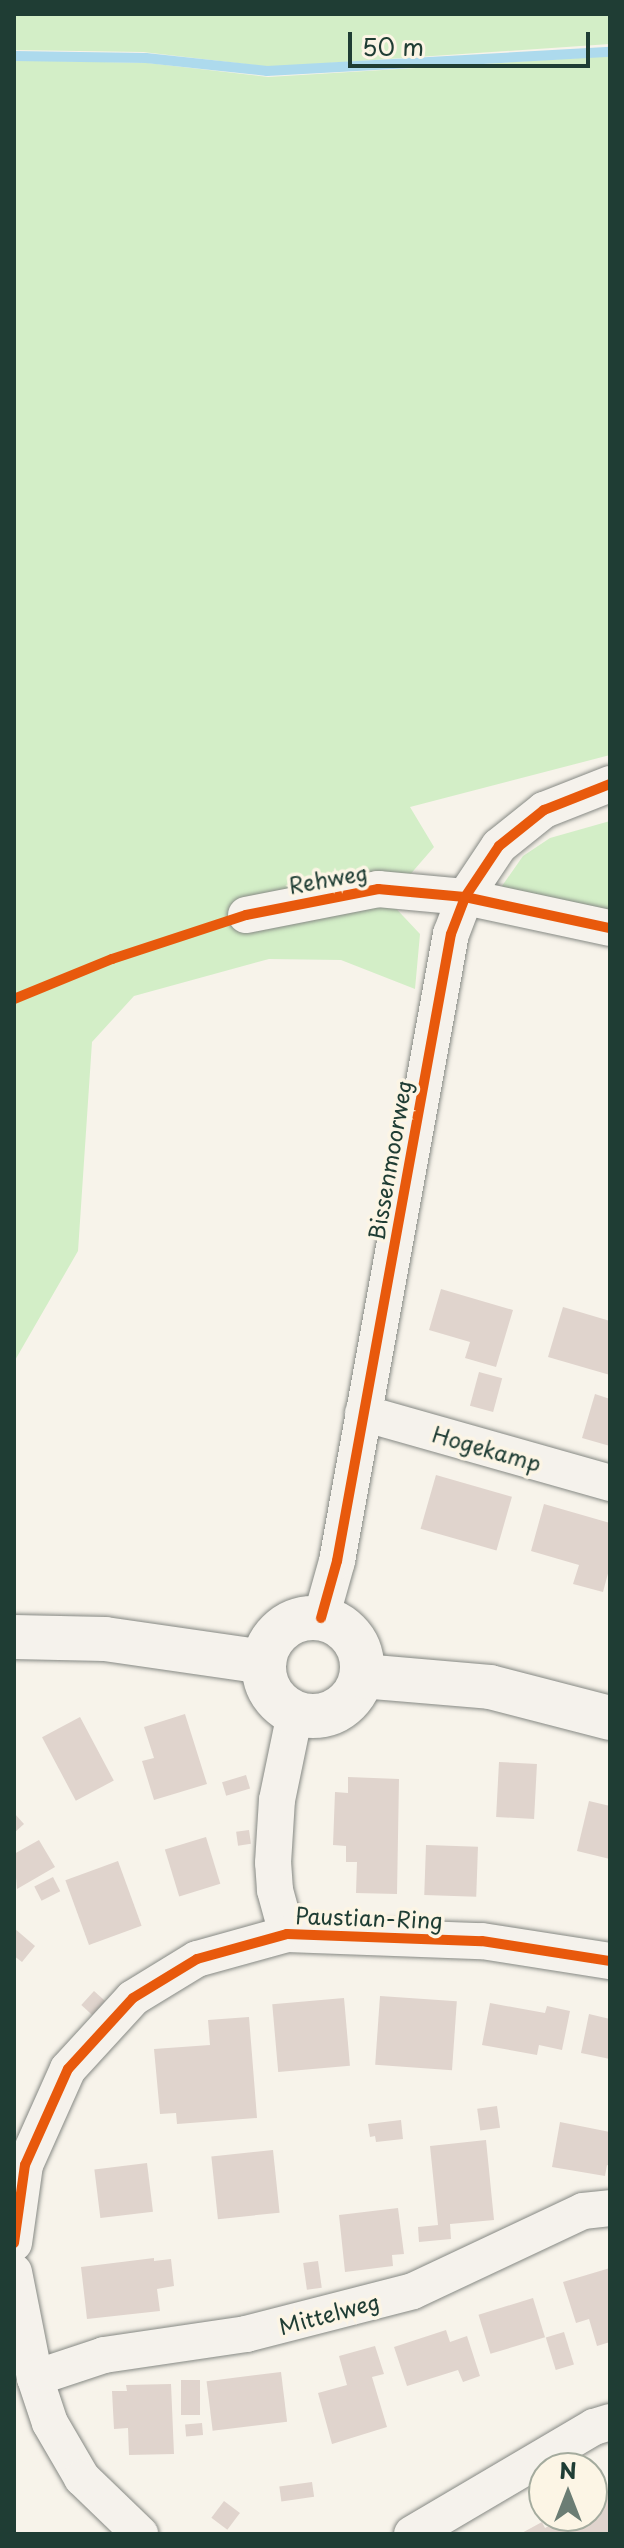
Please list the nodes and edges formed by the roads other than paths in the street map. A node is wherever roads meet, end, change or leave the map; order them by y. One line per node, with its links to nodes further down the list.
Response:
1 (610, 784): 2 (street, Bissenmoorweg)
2 (465, 897): 3 (street, Rehweg); 4 (street, Rehweg); 5 (street, Bissenmoorweg)
3 (246, 915)
4 (610, 928)
5 (363, 1413): 6 (street, Hogekamp); 7 (street, Bissenmoorweg)
6 (610, 1483)
7 (321, 1618): 9 (street); 10 (street)
8 (14, 1637): 9 (street)
9 (264, 1662): 11 (street)
10 (362, 1676): 11 (street); 12 (street)
11 (295, 1713): 13 (street)
12 (610, 1718)
13 (287, 1934): 14 (street, Paustian-Ring); 16 (street, Paustian-Ring)
14 (610, 1961)
15 (610, 2208): 18 (street, Mittelweg)
16 (14, 2243)
17 (14, 2272): 18 (street)
18 (35, 2378): 20 (street)
19 (610, 2422): 21 (street)
20 (140, 2534)
21 (412, 2534)

